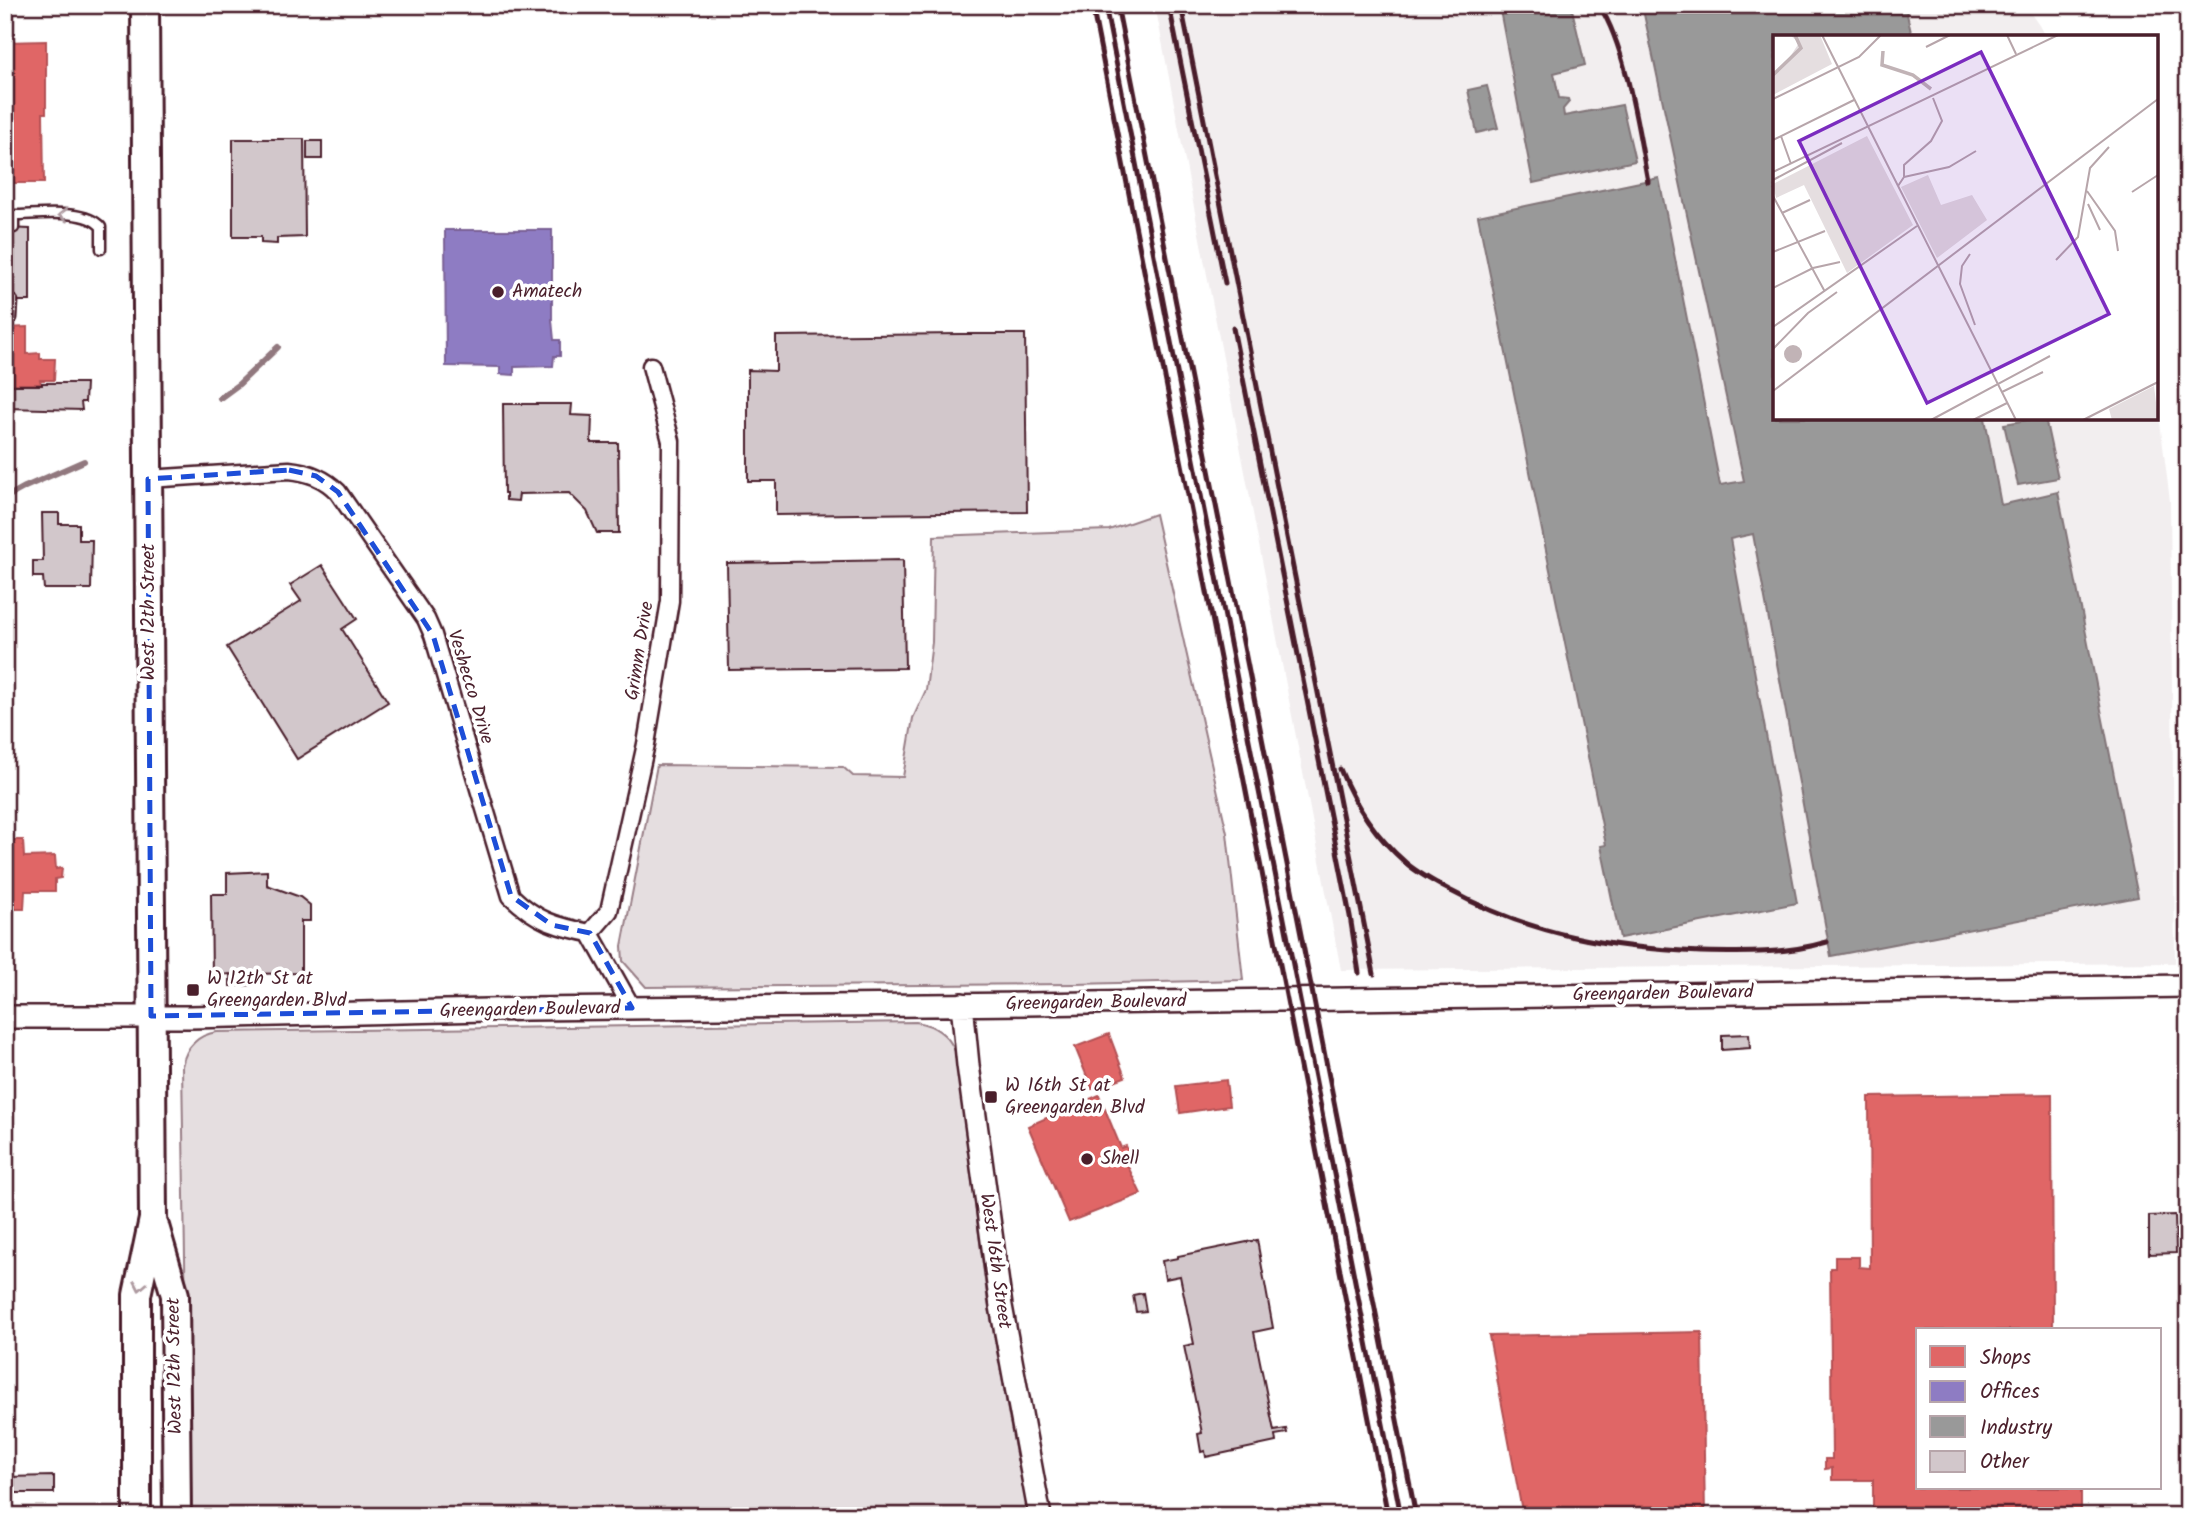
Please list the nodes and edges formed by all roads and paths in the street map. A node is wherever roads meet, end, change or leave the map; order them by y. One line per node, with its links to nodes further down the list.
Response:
1 (145, 5): 7 (main road, West 12th Street)
2 (14, 228): 3 (lane, one-way to 2)
3 (101, 249)
4 (13, 301): 5 (lane)
5 (12, 318)
6 (651, 366): 8 (street, Grimm Drive)
7 (148, 479): 8 (street, Veshecco Drive); 12 (main road, West 12th Street)
8 (590, 933): 11 (street)
9 (2188, 986): 10 (street, Greengarden Boulevard)
10 (962, 1004): 11 (street, Greengarden Boulevard); 17 (street, West 16th Street)
11 (632, 1008): 12 (street, Greengarden Boulevard)
12 (151, 1016): 13 (street, Greengarden Boulevard); 14 (main road, West 12th Street)
13 (5, 1017)
14 (153, 1219): 15 (main road, West 12th Street, one-way to 15); 16 (main road, West 12th Street)
15 (137, 1516)
16 (177, 1516)
17 (1040, 1516)

